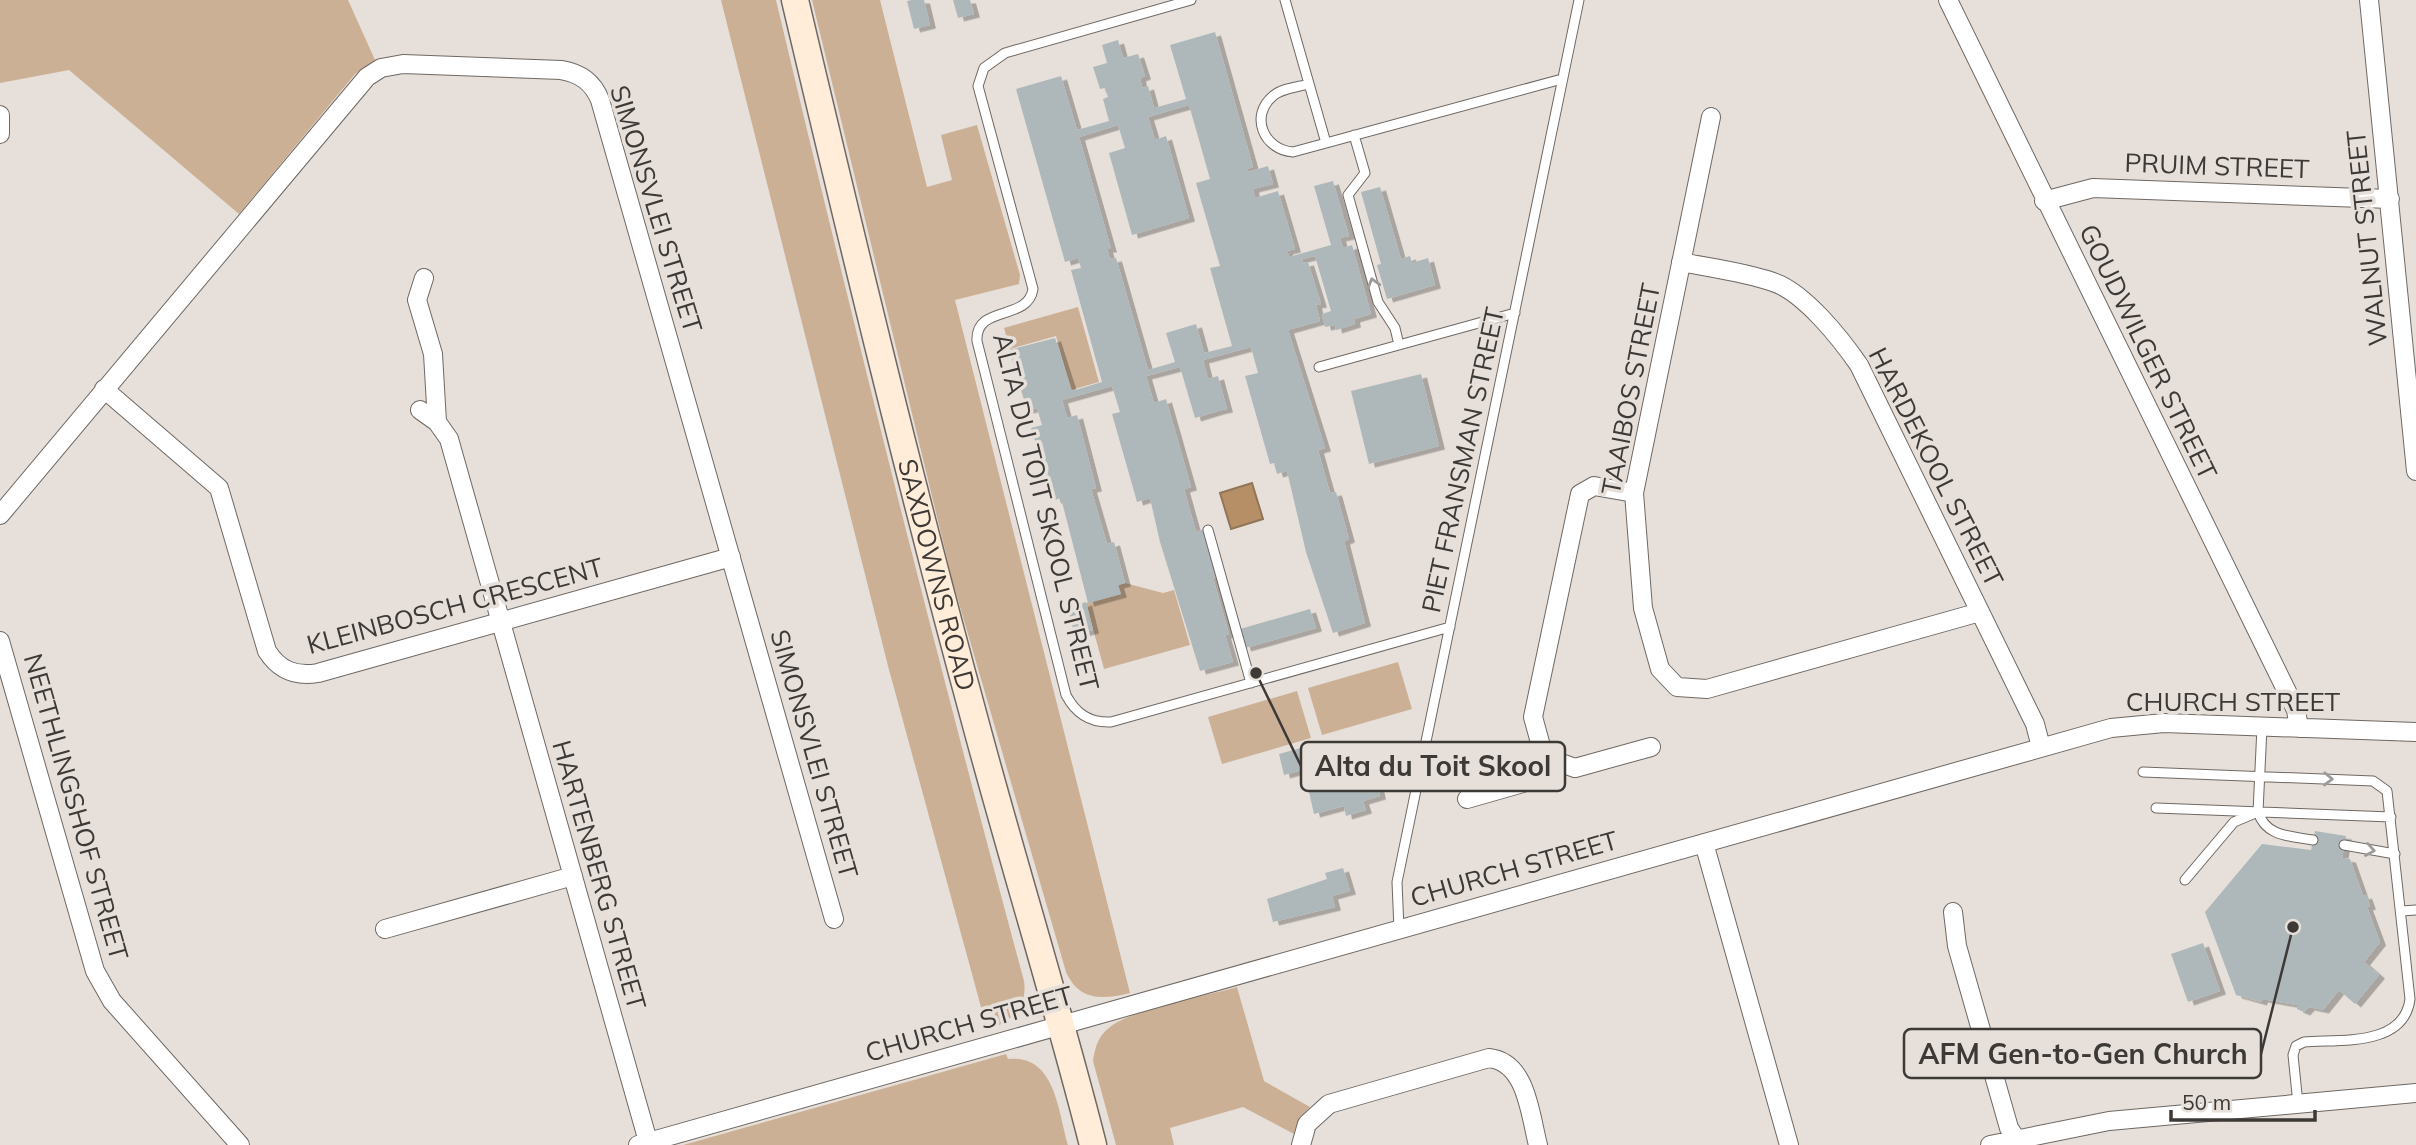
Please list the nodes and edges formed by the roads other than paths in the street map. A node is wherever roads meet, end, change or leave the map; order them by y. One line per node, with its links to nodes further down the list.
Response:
1 (795, 0): 58 (street, SAXDOWNS ROAD)
2 (1191, 0): 33 (lane, ALTA DU TOIT SKOOL STREET)
3 (1286, 0): 8 (lane)
4 (1579, 0): 7 (lane, PIET FRANSMAN STREET)
5 (1948, 0): 15 (street, GOUDWILGER STREET)
6 (2369, 0): 14 (street, WALNUT STREET)
7 (1562, 79): 12 (lane); 18 (lane, PIET FRANSMAN STREET)
8 (1309, 84): 13 (lane); 13 (lane)
9 (0, 115): 11 (street)
10 (1710, 117): 16 (street, TAAIBOS STREET)
11 (0, 134)
12 (1354, 135): 13 (lane); 19 (lane, one-way to 12)
13 (1326, 143)
14 (2390, 199): 15 (street, PRUIM STREET); 24 (street, WALNUT STREET)
15 (2044, 201): 35 (street, GOUDWILGER STREET)
16 (1681, 262): 25 (street, TAAIBOS STREET); 29 (street, HARDEKOOL STREET)
17 (424, 278): 23 (street)
18 (1515, 313): 19 (lane); 31 (lane, PIET FRANSMAN STREET)
19 (1399, 345): 20 (lane)
20 (1319, 367)
21 (104, 389): 26 (street, SIMONSVLEI STREET); 28 (street, SIMONSVLEI STREET); 30 (street, KLEINBOSCH CRESCENT)
22 (420, 410): 23 (street)
23 (437, 422): 30 (street, HARTENBERG STREET)
24 (2416, 471)
25 (1634, 493): 29 (street, TAAIBOS STREET); 39 (street)
26 (0, 515)
27 (1208, 530): 33 (lane)
28 (731, 557): 30 (street, KLEINBOSCH CRESCENT); 55 (street, SIMONSVLEI STREET)
29 (1980, 612): 38 (street, HARDEKOOL STREET)
30 (500, 622): 50 (street, HARTENBERG STREET)
31 (1450, 627): 33 (lane, ALTA DU TOIT SKOOL STREET); 57 (lane, PIET FRANSMAN STREET)
32 (0, 641): 63 (street, NEETHLINGSHOF STREET)
33 (1251, 682)
34 (2262, 727): 35 (street, CHURCH STREET); 38 (street, CHURCH STREET); 41 (lane)
35 (2299, 728): 36 (street, CHURCH STREET)
36 (2416, 732)
37 (1651, 747): 39 (street)
38 (2041, 747): 47 (street, CHURCH STREET)
39 (1544, 757): 42 (street)
40 (2143, 772): 41 (lane)
41 (2260, 776): 44 (lane); 45 (lane, one-way to 45)
42 (1467, 799)
43 (2156, 808): 44 (lane)
44 (2258, 812): 45 (lane); 46 (lane); 51 (lane)
45 (2391, 817): 49 (lane)
46 (2313, 840)
47 (1704, 843): 57 (street, CHURCH STREET); 67 (street)
48 (2344, 845): 49 (lane, one-way to 49)
49 (2395, 854): 53 (lane)
50 (573, 876): 56 (street); 62 (street, HARTENBERG STREET)
51 (2185, 880)
52 (2416, 909): 53 (lane)
53 (2401, 911): 60 (lane)
54 (1952, 912): 61 (street)
55 (834, 919)
56 (385, 929)
57 (1399, 929): 58 (street, CHURCH STREET)
58 (1062, 1025): 62 (street, CHURCH STREET); 64 (street, SAXDOWNS ROAD)
59 (2416, 1093): 60 (street)
60 (2298, 1104): 61 (street)
61 (2019, 1141): 68 (street)
62 (645, 1144)
63 (240, 1145)
64 (1093, 1145)
65 (1301, 1145): 66 (street)
66 (1538, 1145)
67 (1789, 1145)
68 (1990, 1145)

